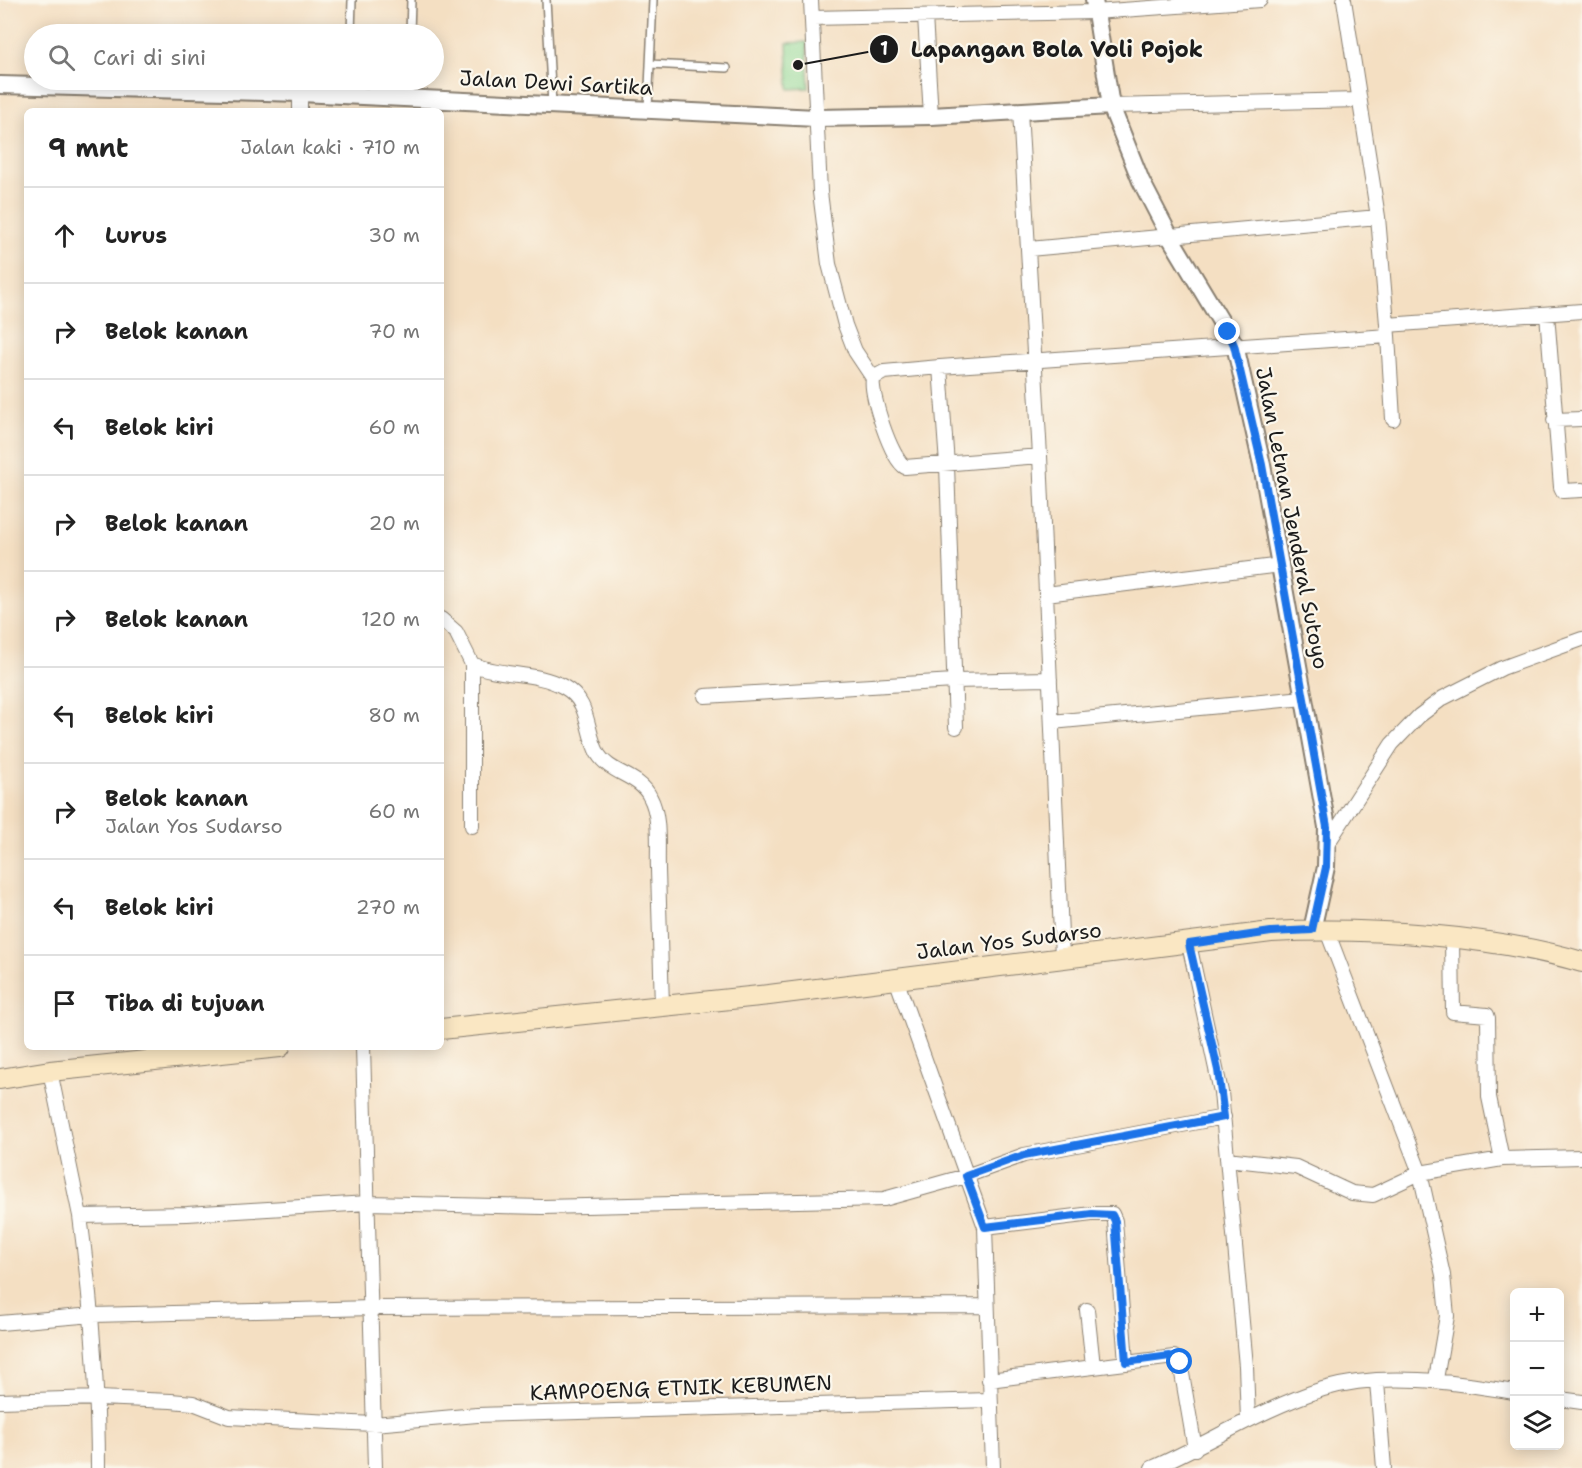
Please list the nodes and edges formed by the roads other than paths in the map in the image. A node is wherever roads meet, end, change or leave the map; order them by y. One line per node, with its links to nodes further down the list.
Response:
1 (352, 0): 11 (lane)
2 (411, 0): 12 (lane)
3 (546, 0): 22 (lane)
4 (653, 0): 13 (lane)
5 (811, 0): 10 (street)
6 (1260, 0): 8 (street)
7 (1344, 0): 21 (street)
8 (1094, 6): 9 (street); 23 (street, Jalan Letnan Jenderal Sutoyo)
9 (925, 16): 10 (street); 27 (street)
10 (812, 18): 28 (street)
11 (351, 24)
12 (410, 24)
13 (650, 64): 14 (lane); 25 (lane)
14 (727, 68)
15 (0, 85): 16 (street, Jalan Dewi Sartika)
16 (24, 86)
17 (188, 90): 19 (street, Jalan Dewi Sartika)
18 (407, 90): 20 (lane)
19 (300, 93): 20 (street, Jalan Dewi Sartika); 24 (street)
20 (407, 98): 22 (street, Jalan Dewi Sartika)
21 (1359, 100): 23 (street); 29 (street)
22 (552, 104): 25 (street, Jalan Dewi Sartika)
23 (1110, 106): 26 (street, Jalan Dewi Sartika); 30 (street, Jalan Letnan Jenderal Sutoyo)
24 (300, 108)
25 (648, 110): 28 (street, Jalan Dewi Sartika)
26 (1020, 111): 27 (street, Jalan Dewi Sartika); 31 (street)
27 (931, 116): 28 (street, Jalan Dewi Sartika)
28 (816, 118): 38 (street)
29 (1378, 217): 30 (street); 34 (street)
30 (1170, 237): 31 (street); 35 (street, Jalan Letnan Jenderal Sutoyo)
31 (1029, 249): 36 (street)
32 (1582, 311): 33 (street)
33 (1547, 314): 34 (street); 41 (street)
34 (1388, 331): 35 (street); 39 (street)
35 (1234, 345): 36 (street); 45 (street, Jalan Letnan Jenderal Sutoyo)
36 (1035, 361): 37 (street); 42 (street)
37 (940, 367): 38 (street); 43 (street)
38 (873, 378): 43 (street)
39 (1393, 419)
40 (1582, 419): 41 (street)
41 (1554, 420): 44 (street)
42 (1040, 456): 43 (street); 46 (street)
43 (947, 465): 51 (street)
44 (1582, 490)
45 (1281, 566): 46 (street); 53 (street, Jalan Letnan Jenderal Sutoyo)
46 (1046, 594): 50 (street)
47 (444, 622): 49 (street)
48 (1582, 639): 57 (street)
49 (472, 664): 56 (street); 64 (street)
50 (1050, 679): 51 (street); 54 (street)
51 (954, 681): 52 (street); 55 (street)
52 (705, 696)
53 (1304, 698): 54 (street); 57 (street, Jalan Letnan Jenderal Sutoyo)
54 (1052, 722): 61 (street)
55 (956, 727)
56 (472, 826)
57 (1328, 843): 58 (street, Jalan Letnan Jenderal Sutoyo)
58 (1320, 930): 59 (main road, Jalan Yos Sudarso); 60 (main road, Jalan Yos Sudarso); 74 (street)
59 (1452, 939): 62 (main road, Jalan Yos Sudarso); 73 (street)
60 (1189, 944): 61 (main road, Jalan Yos Sudarso); 70 (street)
61 (1062, 957): 63 (main road, Jalan Yos Sudarso)
62 (1582, 962)
63 (896, 979): 64 (main road, Jalan Yos Sudarso); 75 (street)
64 (662, 1006): 65 (main road, Jalan Yos Sudarso)
65 (444, 1029)
66 (251, 1050): 68 (main road)
67 (363, 1050): 76 (street)
68 (50, 1071): 69 (main road); 77 (street)
69 (0, 1079)
70 (1224, 1117): 72 (street); 75 (street)
71 (1582, 1157): 73 (street)
72 (1227, 1159): 74 (street); 95 (street)
73 (1502, 1160): 74 (street)
74 (1420, 1173): 86 (street)
75 (966, 1176): 76 (street); 78 (street)
76 (368, 1203): 77 (street); 80 (street)
77 (80, 1216): 82 (street)
78 (985, 1227): 79 (street); 84 (street)
79 (987, 1306): 80 (street); 87 (street)
80 (372, 1308): 82 (street); 96 (street)
81 (1088, 1310): 85 (street)
82 (93, 1315): 83 (street); 90 (street)
83 (0, 1323)
84 (1126, 1362): 85 (street); 97 (street)
85 (1093, 1366): 87 (street)
86 (1436, 1379): 88 (street); 89 (street)
87 (989, 1380): 91 (street)
88 (1377, 1382): 95 (street); 102 (street)
89 (1510, 1391)
90 (98, 1398): 93 (street, KAMPOENG ETNIK KEBUMEN); 96 (street, KAMPOENG ETNIK KEBUMEN); 98 (street)
91 (989, 1400): 96 (street, KAMPOENG ETNIK KEBUMEN); 100 (street)
92 (1564, 1400): 94 (street)
93 (0, 1401)
94 (1582, 1402)
95 (1248, 1420): 97 (street)
96 (374, 1424): 99 (street)
97 (1195, 1449): 101 (street)
98 (98, 1468)
99 (375, 1468)
100 (993, 1468)
101 (1152, 1468)
102 (1384, 1468)

